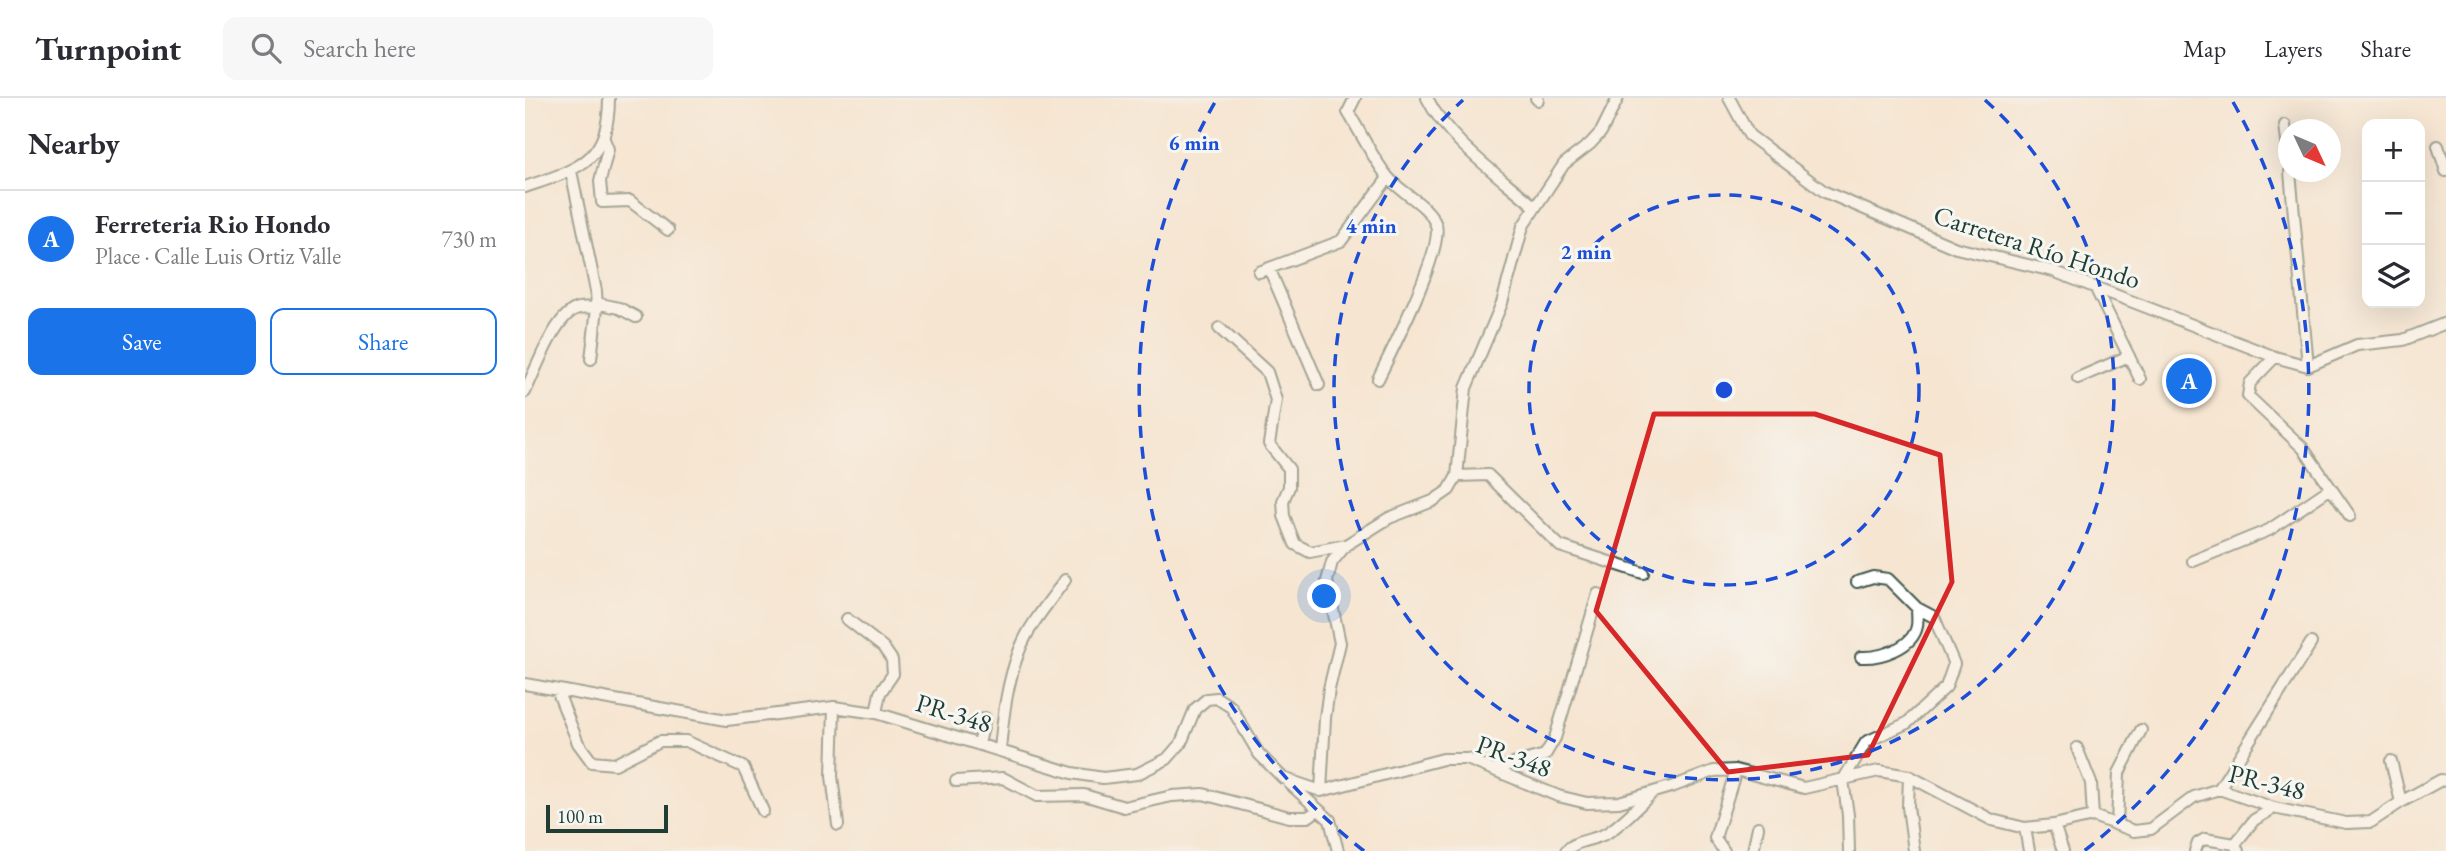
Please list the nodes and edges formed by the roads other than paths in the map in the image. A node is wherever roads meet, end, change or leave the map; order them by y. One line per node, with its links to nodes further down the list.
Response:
1 (609, 98): 6 (street)
2 (1355, 98): 10 (street)
3 (1427, 98): 13 (street)
4 (1618, 98): 13 (street)
5 (1729, 98): 15 (street, Carretera Río Hondo)
6 (604, 139): 8 (street); 14 (street)
7 (2438, 146): 9 (street)
8 (571, 171): 12 (street); 16 (street)
9 (2446, 171)
10 (1388, 178): 25 (street); 27 (street)
11 (2291, 182): 23 (street)
12 (525, 187)
13 (1535, 207): 29 (street)
14 (668, 230)
15 (2095, 286): 20 (street); 21 (street, Carretera Río Hondo)
16 (596, 306): 17 (street); 22 (street); 28 (street)
17 (635, 317)
18 (2446, 323): 23 (street)
19 (1219, 328): 32 (street)
20 (2129, 356): 24 (street); 26 (street)
21 (2275, 357): 23 (street, Carretera Río Hondo); 30 (street)
22 (591, 359)
23 (2308, 366)
24 (2078, 378)
25 (1378, 379)
26 (2140, 379)
27 (1319, 385)
28 (525, 392)
29 (1457, 476): 32 (street); 34 (street)
30 (2331, 488): 31 (street); 33 (street)
31 (2350, 516)
32 (1346, 545): 60 (street)
33 (2193, 561)
34 (1643, 573)
35 (1065, 580): 50 (street)
36 (1857, 582): 38 (street)
37 (1598, 594): 52 (street)
38 (1917, 608): 41 (street); 56 (street)
39 (847, 619): 45 (street)
40 (2311, 643): 59 (street)
41 (1861, 657)
42 (525, 684): 43 (street, PR-348 / PR-348)
43 (557, 690): 44 (street, PR-348 / PR-348); 65 (street)
44 (834, 707): 45 (street, PR-348 / PR-348); 67 (street)
45 (876, 713): 48 (street, PR-348 / PR-348)
46 (985, 718): 48 (street)
47 (2141, 730): 69 (street)
48 (979, 744): 50 (street, PR-348 / PR-348)
49 (2077, 748): 66 (street)
50 (1000, 751): 55 (street, PR-348 / PR-348)
51 (2391, 761): 62 (street)
52 (1495, 769): 60 (street, PR-348 / PR-348); 61 (street, PR-348 / PR-348)
53 (1736, 771): 56 (street, PR-348 / PR-348); 61 (street, PR-348 / PR-348); 75 (street)
54 (1909, 776): 56 (street, PR-348 / PR-348); 71 (street, PR-348 / PR-348); 78 (street)
55 (1283, 778): 60 (street, PR-348 / PR-348); 64 (street)
56 (1843, 780): 77 (street)
57 (955, 781): 64 (street)
58 (2446, 781): 62 (street, PR-348 / PR-348)
59 (2219, 789): 63 (street, PR-348 / PR-348); 69 (street, PR-348 / PR-348)
60 (1321, 791)
61 (1652, 793): 74 (street)
62 (2401, 802): 63 (street, PR-348 / PR-348)
63 (2274, 808): 72 (street)
64 (1318, 810): 73 (street)
65 (764, 811)
66 (2093, 816): 68 (street, PR-348 / PR-348); 69 (street, PR-348 / PR-348)
67 (838, 825)
68 (2054, 825): 71 (street, PR-348 / PR-348); 80 (street)
69 (2116, 825)
70 (1758, 827): 76 (street)
71 (2025, 828): 79 (street)
72 (2236, 847): 81 (street)
73 (1338, 851)
74 (1566, 851)
75 (1724, 851)
76 (1753, 851)
77 (1849, 851)
78 (1914, 851)
79 (2029, 851)
80 (2063, 851)
81 (2195, 851)

